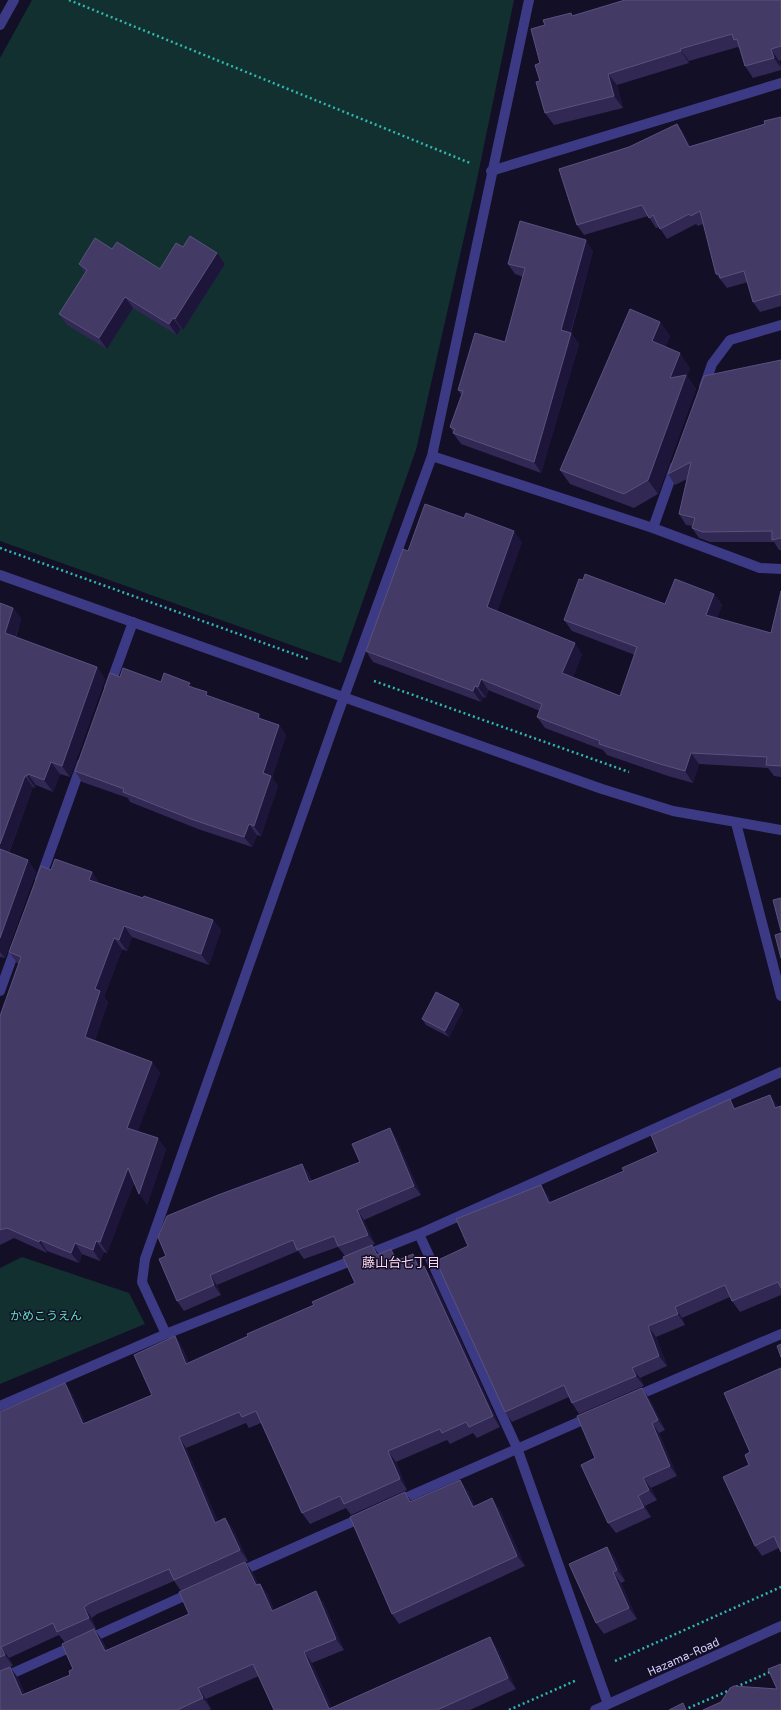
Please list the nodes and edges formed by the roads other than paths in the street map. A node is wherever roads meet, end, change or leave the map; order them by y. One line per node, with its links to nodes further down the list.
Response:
1 (14, 0): 3 (street)
2 (529, 0): 5 (street)
3 (0, 25)
4 (781, 83): 5 (street)
5 (491, 171): 9 (street)
6 (781, 325): 7 (street)
7 (701, 394)
8 (680, 453): 10 (street)
9 (432, 456): 10 (street); 14 (street)
10 (653, 528): 11 (street)
11 (781, 569)
12 (0, 575): 13 (street)
13 (133, 622): 14 (street); 15 (street)
14 (344, 697): 17 (street); 25 (street)
15 (104, 700)
16 (86, 753): 19 (street)
17 (736, 823): 18 (street); 22 (street)
18 (781, 830)
19 (38, 886)
20 (21, 931): 21 (street)
21 (0, 991)
22 (781, 996)
23 (781, 1072): 24 (street)
24 (418, 1234): 25 (street); 30 (street)
25 (166, 1334): 28 (street)
26 (781, 1334): 27 (street)
27 (627, 1400)
28 (0, 1406)
29 (605, 1410): 30 (street)
30 (517, 1448): 31 (street); 37 (street)
31 (386, 1507)
32 (371, 1513): 33 (street)
33 (226, 1578)
34 (204, 1588): 36 (street)
35 (781, 1626): 37 (street, Hazama-Road)
36 (0, 1679)
37 (608, 1704): 38 (street, Hazama-Road)
38 (595, 1710)

